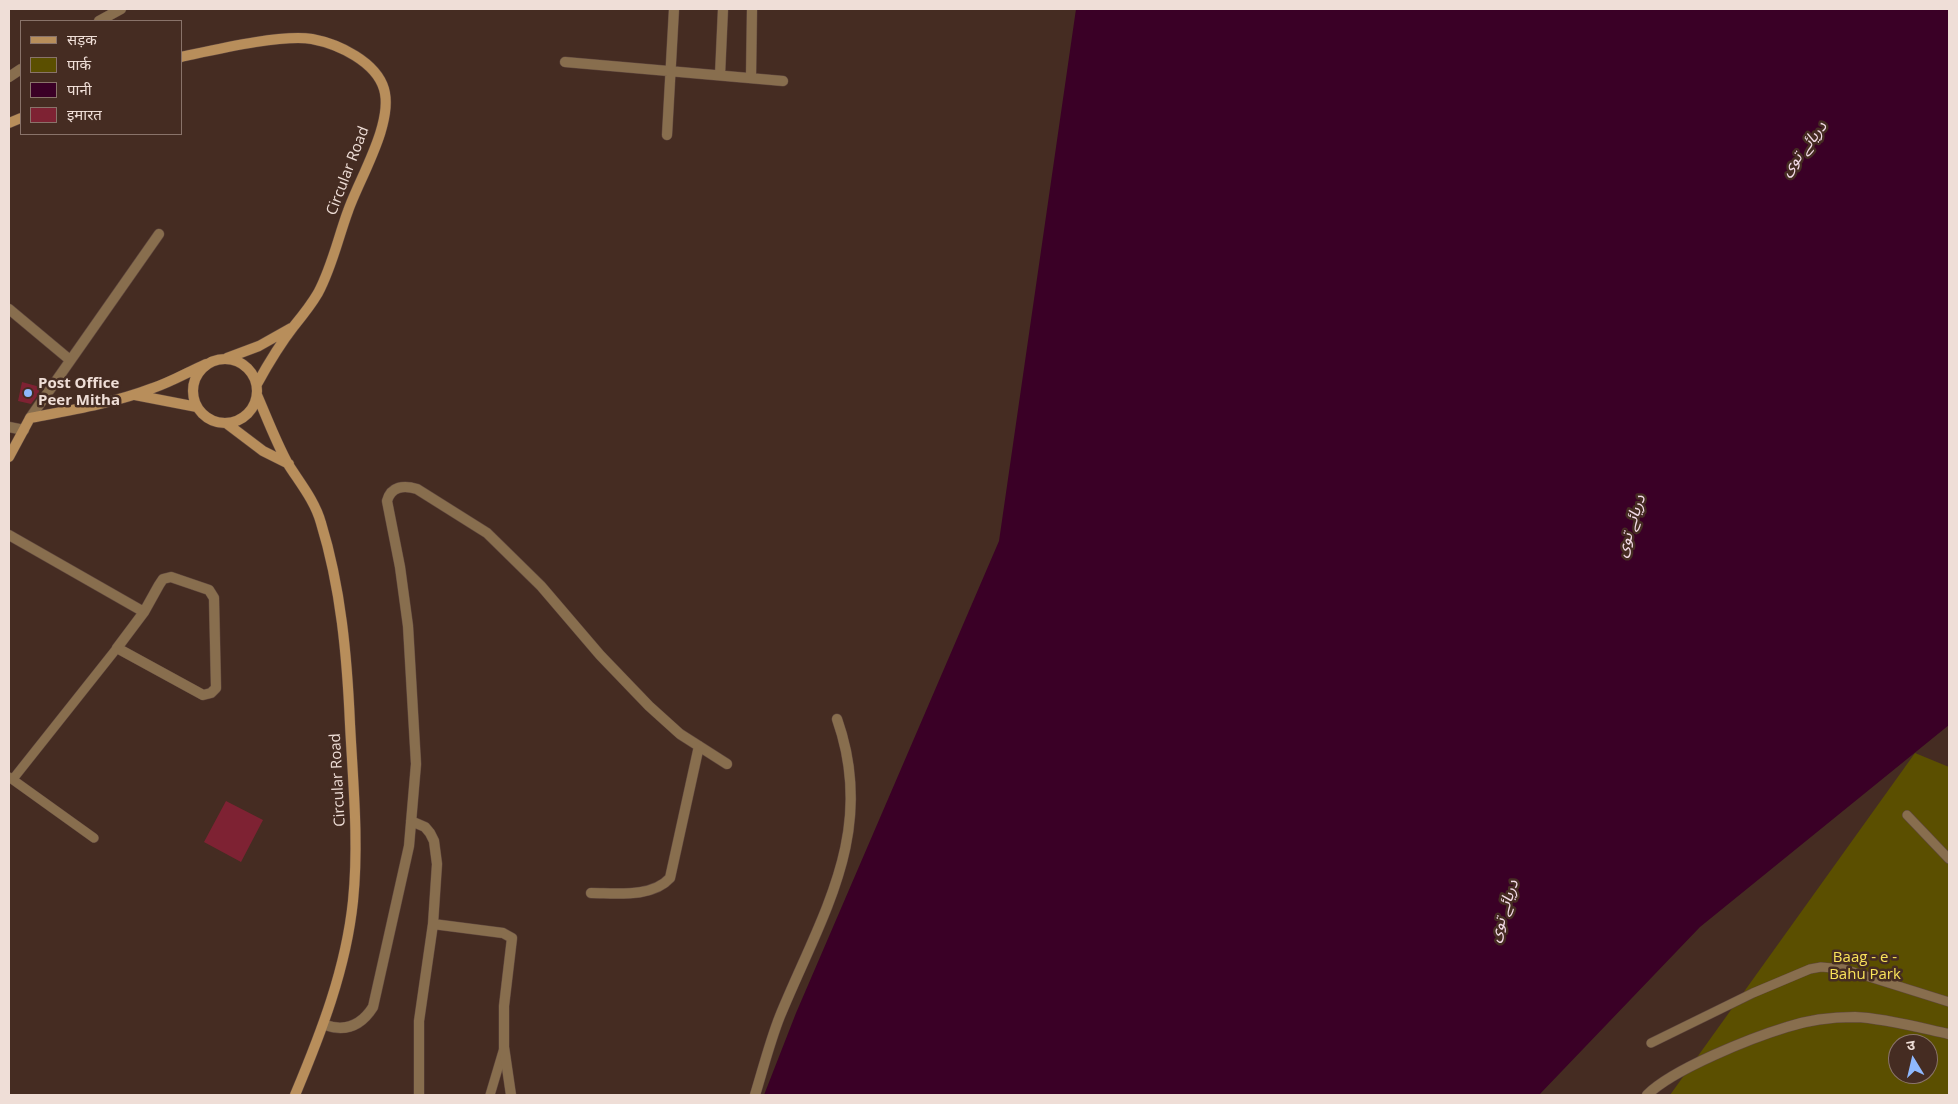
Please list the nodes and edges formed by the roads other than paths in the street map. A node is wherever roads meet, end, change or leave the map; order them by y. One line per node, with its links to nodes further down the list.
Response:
1 (121, 9): 5 (street)
2 (674, 9): 9 (street)
3 (723, 9): 10 (street)
4 (752, 9): 12 (street)
5 (101, 20)
6 (182, 57): 17 (main road, Circular Road)
7 (565, 62): 9 (street)
8 (20, 70): 11 (street)
9 (670, 70): 10 (street); 14 (street)
10 (720, 75): 12 (street)
11 (9, 77)
12 (751, 78): 13 (street)
13 (783, 81)
14 (667, 135)
15 (159, 234): 19 (street)
16 (9, 309): 19 (street)
17 (294, 326): 18 (main road); 21 (main road)
18 (226, 358): 20 (main road); 21 (main road)
19 (70, 360): 25 (street)
20 (206, 364): 22 (main road); 24 (main road)
21 (257, 384): 23 (main road)
22 (134, 394): 24 (main road); 25 (main road)
23 (257, 395): 26 (main road); 30 (main road, Circular Road)
24 (197, 407): 26 (main road)
25 (30, 418): 28 (main road)
26 (226, 423): 30 (main road)
27 (9, 427): 28 (street)
28 (24, 430): 29 (main road)
29 (9, 457)
30 (289, 464): 45 (main road, Circular Road)
31 (9, 535): 32 (street)
32 (144, 612): 33 (street); 33 (street)
33 (117, 648): 37 (lane)
34 (837, 719): 53 (street)
35 (699, 746): 36 (street); 39 (street); 42 (street)
36 (727, 764)
37 (11, 778): 40 (lane)
38 (1907, 815): 41 (lane)
39 (411, 821): 43 (street); 45 (street)
40 (94, 838)
41 (1949, 859)
42 (591, 893)
43 (433, 924): 48 (street); 50 (street)
44 (1949, 1002): 47 (lane)
45 (325, 1025): 49 (main road, Circular Road)
46 (1949, 1034): 54 (street)
47 (1651, 1043)
48 (504, 1047): 51 (lane); 52 (street)
49 (295, 1095)
50 (419, 1095)
51 (490, 1095)
52 (512, 1095)
53 (755, 1095)
54 (1648, 1095)

